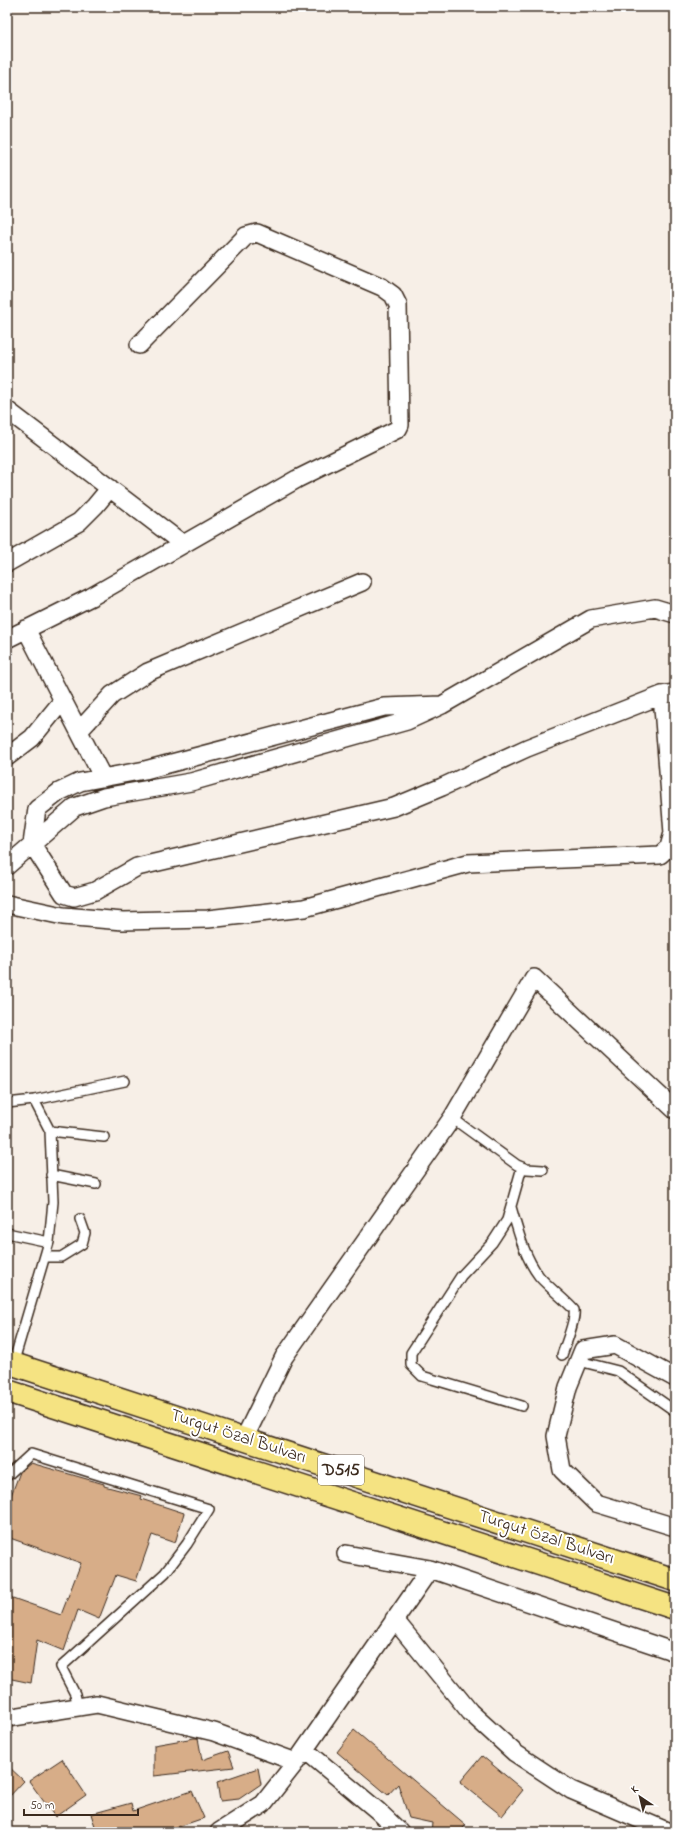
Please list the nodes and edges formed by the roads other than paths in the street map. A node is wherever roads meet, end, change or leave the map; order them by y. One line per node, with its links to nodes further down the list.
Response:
1 (139, 345): 4 (street)
2 (7, 410): 3 (street)
3 (110, 488): 4 (street); 5 (street)
4 (183, 544): 8 (street)
5 (7, 563)
6 (362, 582): 13 (street)
7 (675, 614): 12 (street)
8 (26, 630): 9 (street); 11 (street)
9 (7, 639)
10 (669, 694): 16 (street); 18 (street)
11 (63, 700): 13 (street); 14 (street)
12 (442, 706): 15 (street); 16 (street)
13 (79, 731): 15 (street)
14 (7, 757)
15 (103, 778): 16 (street)
16 (32, 844): 17 (street)
17 (7, 866)
18 (7, 904)
19 (125, 1081): 20 (lane)
20 (34, 1100): 21 (lane); 24 (lane)
21 (7, 1103)
22 (675, 1110): 23 (street)
23 (452, 1118): 26 (lane); 42 (street)
24 (50, 1131): 25 (lane); 28 (lane)
25 (104, 1137)
26 (522, 1167): 27 (lane); 30 (lane)
27 (543, 1170)
28 (51, 1175): 29 (lane); 33 (lane)
29 (96, 1184)
30 (511, 1207): 35 (lane); 40 (lane)
31 (80, 1219): 34 (lane)
32 (7, 1233): 33 (lane)
33 (49, 1242): 34 (lane)
34 (45, 1257): 37 (lane)
35 (562, 1355)
36 (579, 1361): 38 (street); 41 (lane); 44 (street)
37 (10, 1363): 42 (highway, Turgut Özal Bulvarı / D515)
38 (675, 1378)
39 (7, 1390): 48 (highway, Turgut Özal Bulvarı / D515)
40 (522, 1406)
41 (675, 1411)
42 (244, 1439): 47 (highway, Turgut Özal Bulvarı / D515)
43 (7, 1476): 51 (lane)
44 (675, 1526)
45 (346, 1554): 46 (street)
46 (430, 1569): 49 (street); 50 (street)
47 (675, 1580)
48 (675, 1608)
49 (394, 1619): 53 (street); 57 (street)
50 (675, 1652)
51 (78, 1707): 52 (street); 53 (street)
52 (7, 1718)
53 (301, 1756): 54 (street); 56 (street)
54 (243, 1826): 55 (street)
55 (219, 1832)
56 (400, 1832)
57 (669, 1832)

